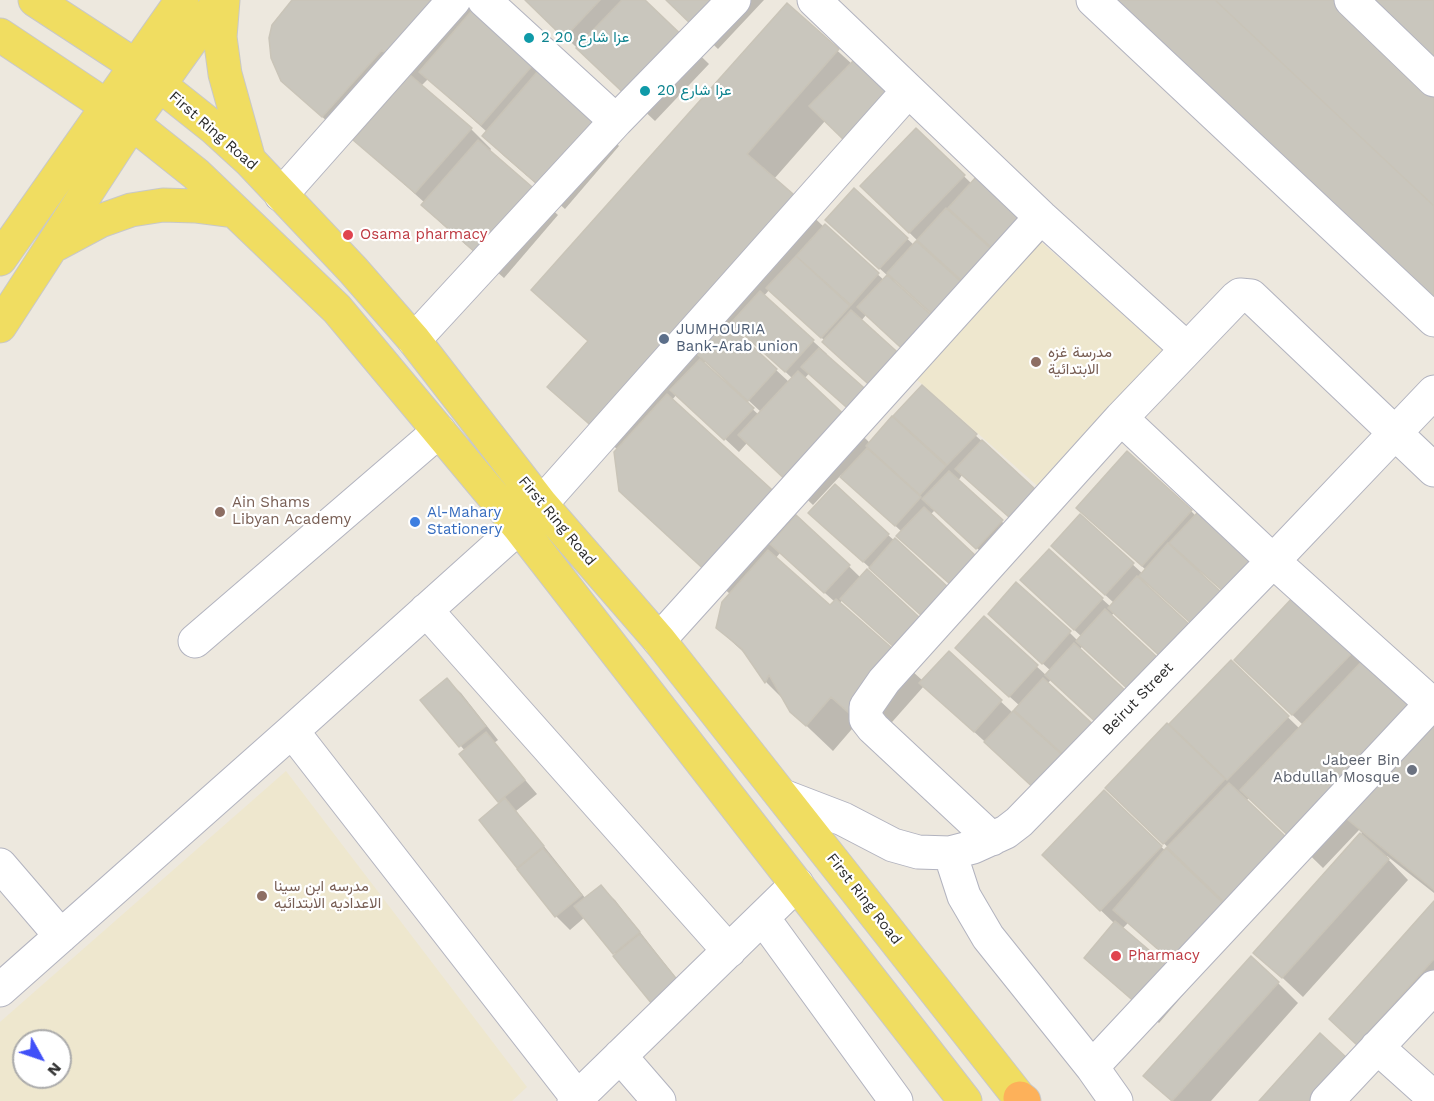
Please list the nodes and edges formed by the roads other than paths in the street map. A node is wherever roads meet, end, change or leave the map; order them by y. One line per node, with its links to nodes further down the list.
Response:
1 (35, 0): 11 (main road, First Ring Road)
2 (182, 0): 11 (main road)
3 (222, 0): 11 (main road); 16 (main road)
4 (454, 0): 17 (street)
5 (484, 0): 15 (street)
6 (734, 0): 15 (street)
7 (814, 0): 13 (street)
8 (1093, 0): 22 (street)
9 (1351, 0): 12 (street)
10 (0, 35): 14 (main road, First Ring Road)
11 (148, 76): 14 (main road); 16 (main road, First Ring Road)
12 (1434, 80)
13 (908, 91): 19 (street); 31 (street)
14 (120, 115): 18 (main road, First Ring Road); 20 (main road); 21 (main road)
15 (616, 121): 24 (street)
16 (249, 160): 17 (main road, First Ring Road)
17 (281, 195): 24 (main road, First Ring Road)
18 (234, 211): 20 (main road); 28 (main road, First Ring Road)
19 (1041, 217): 25 (street); 35 (street)
20 (53, 247): 23 (main road)
21 (0, 258)
22 (1434, 320)
23 (0, 326)
24 (414, 340): 31 (main road, First Ring Road)
25 (1187, 349): 27 (street); 29 (street)
26 (1434, 392): 29 (street, Beirut Street)
27 (1121, 418): 32 (street); 39 (street)
28 (439, 431): 31 (main road, First Ring Road); 34 (street)
29 (1395, 434): 30 (street); 32 (street, Beirut Street)
30 (1434, 470)
31 (530, 516): 33 (street); 35 (main road, First Ring Road); 42 (main road, First Ring Road)
32 (1274, 561): 36 (street); 39 (street, Beirut Street)
33 (426, 610): 37 (street); 45 (street)
34 (195, 640)
35 (659, 640): 38 (main road, First Ring Road)
36 (1433, 702): 50 (street)
37 (292, 731): 44 (street); 52 (street)
38 (783, 796): 40 (street, Beirut Street); 53 (main road, First Ring Road)
39 (992, 838): 40 (street, Beirut Street)
40 (950, 854): 50 (street)
41 (0, 865): 44 (street)
42 (797, 885): 43 (street); 56 (main road, First Ring Road)
43 (763, 918): 45 (street); 55 (street)
44 (62, 936): 47 (street)
45 (729, 951): 49 (street)
46 (1434, 987): 48 (street)
47 (0, 990)
48 (1377, 1047): 51 (street); 58 (street)
49 (620, 1056): 52 (street); 54 (street)
50 (1092, 1067): 57 (street)
51 (1434, 1098)
52 (577, 1100)
53 (1022, 1100)
54 (659, 1101)
55 (896, 1101)
56 (966, 1101)
57 (1116, 1101)
58 (1327, 1101)

